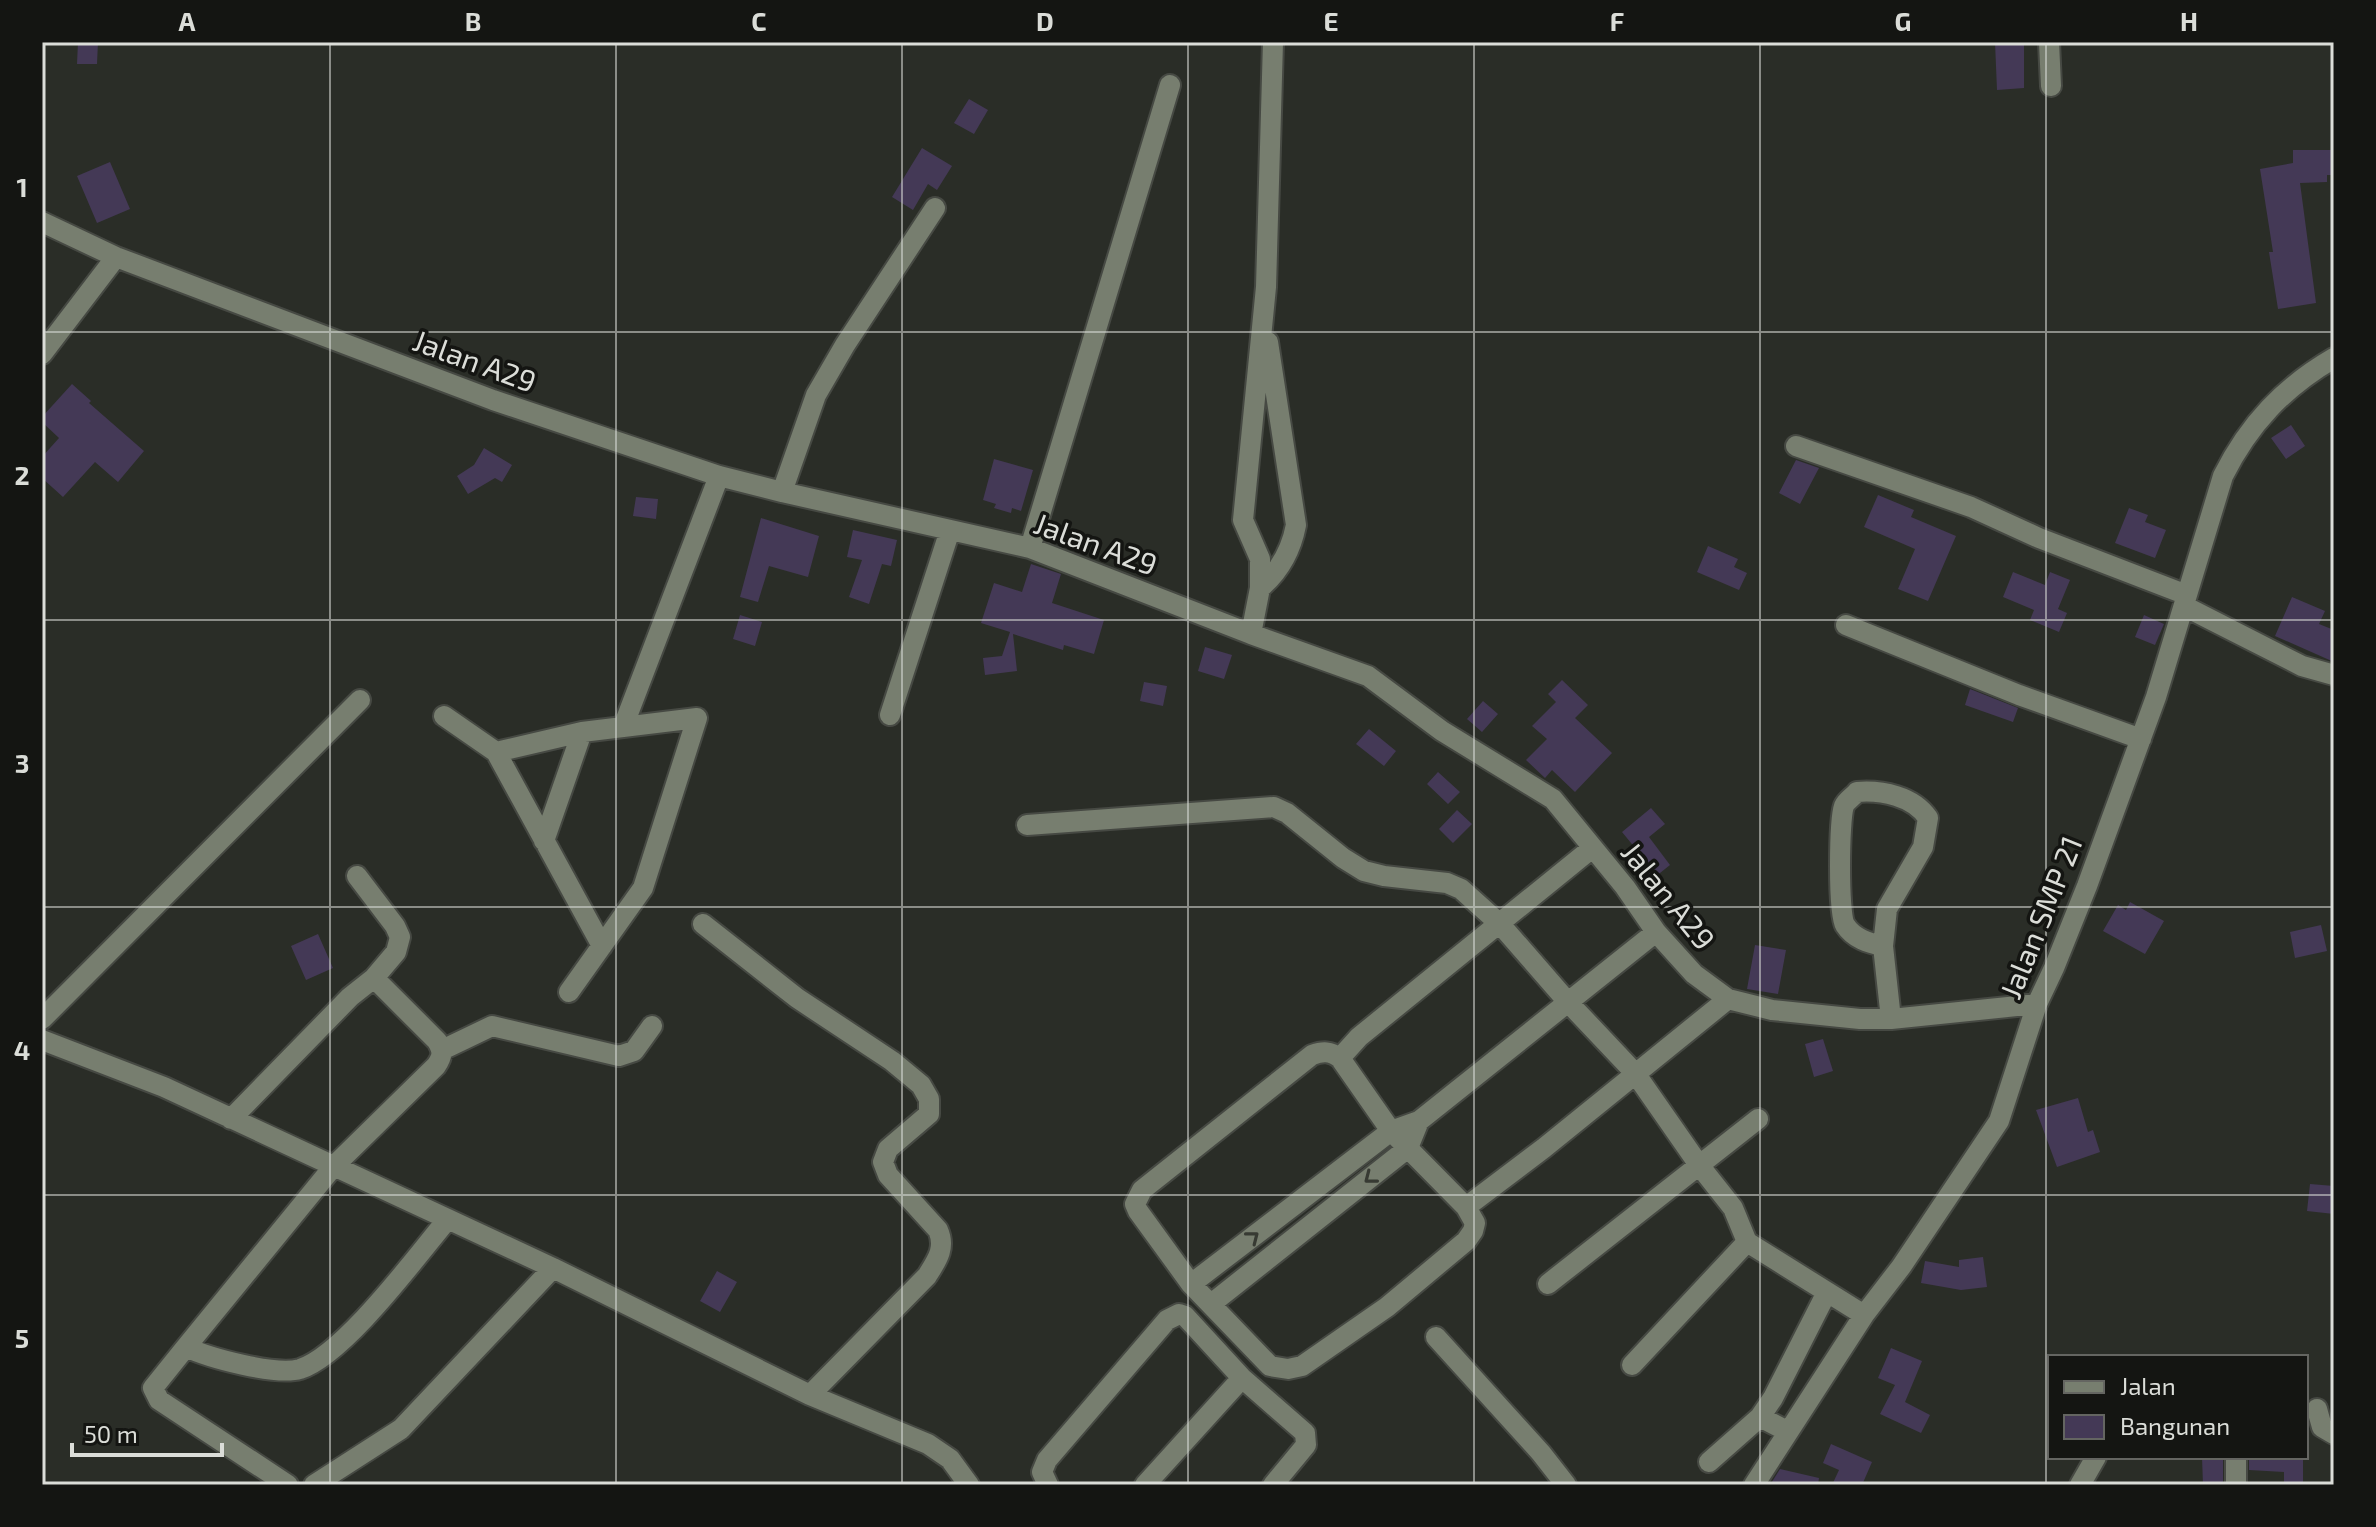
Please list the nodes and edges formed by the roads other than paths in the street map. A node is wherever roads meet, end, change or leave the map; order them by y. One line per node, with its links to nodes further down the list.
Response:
1 (1273, 42): 8 (street)
2 (2049, 42): 4 (street)
3 (1170, 85): 15 (street)
4 (2051, 86)
5 (935, 208): 13 (street)
6 (42, 222): 7 (street, Jalan A29)
7 (116, 257): 9 (street); 12 (street, Jalan A29)
8 (1263, 315): 16 (street); 16 (street)
9 (42, 354)
10 (2334, 358): 17 (street, Jalan SMP 21)
11 (1796, 446): 17 (street)
12 (719, 476): 13 (street, Jalan A29); 24 (street)
13 (782, 492): 14 (street, Jalan A29)
14 (950, 530): 15 (street, Jalan A29); 22 (street)
15 (1030, 548): 19 (street, Jalan A29)
16 (1260, 588): 19 (street)
17 (2185, 600): 20 (street); 26 (street, Jalan SMP 21)
18 (1846, 625): 26 (street)
19 (1251, 634): 30 (street, Jalan A29)
20 (2334, 675)
21 (360, 700): 42 (street)
22 (890, 715)
23 (444, 716): 27 (street)
24 (623, 727): 25 (street); 35 (street)
25 (582, 732): 27 (street); 29 (street)
26 (2141, 739): 41 (street, Jalan SMP 21)
27 (496, 752): 29 (street)
28 (1027, 825): 33 (street)
29 (544, 841): 35 (street)
30 (1591, 849): 33 (street); 34 (street, Jalan A29)
31 (357, 876): 37 (street)
32 (703, 924): 69 (street)
33 (1500, 924): 40 (street); 47 (street)
34 (1656, 932): 39 (street, Jalan A29); 40 (street)
35 (602, 946): 38 (street)
36 (1883, 946): 36 (street); 43 (street)
37 (374, 978): 46 (street); 49 (street)
38 (569, 992)
39 (1728, 999): 43 (street, Jalan A29); 48 (street)
40 (1567, 1001): 48 (street); 51 (street)
41 (2037, 1004): 43 (street, Jalan A29); 64 (street, Jalan SMP 21)
42 (42, 1019)
43 (1891, 1019)
44 (652, 1026): 46 (street)
45 (42, 1040): 49 (street)
46 (442, 1050): 55 (street)
47 (1340, 1058): 52 (street); 60 (street)
48 (1635, 1073): 54 (street); 56 (street)
49 (231, 1119): 55 (street)
50 (1758, 1119): 54 (street)
51 (1419, 1121): 52 (street); 53 (street)
52 (1391, 1131): 53 (street); 60 (street, one-way to 52)
53 (1408, 1148): 56 (street); 63 (street, one-way to 63)
54 (1699, 1165): 58 (street); 61 (street)
55 (333, 1167): 57 (street); 66 (street)
56 (1466, 1207): 63 (street)
57 (447, 1220): 59 (street); 66 (street)
58 (1747, 1242): 62 (street); 67 (street)
59 (553, 1268): 69 (street); 78 (street)
60 (1191, 1284): 63 (street)
61 (1548, 1284)
62 (1827, 1292): 64 (street); 71 (street)
63 (1211, 1304)
64 (1864, 1315): 72 (street, Jalan SMP 21)
65 (1436, 1337): 83 (street)
66 (186, 1347): 77 (street)
67 (1632, 1365)
68 (1242, 1378): 80 (street); 81 (street); 82 (street)
69 (810, 1395): 79 (street)
70 (2319, 1409): 73 (street)
71 (1760, 1417): 72 (street); 76 (street)
72 (1787, 1431): 84 (street, Jalan SMP 21)
73 (2334, 1434)
74 (2095, 1459): 85 (street)
75 (2236, 1459): 86 (street)
76 (1709, 1462)
77 (288, 1485)
78 (314, 1485)
79 (969, 1485)
80 (1048, 1485)
81 (1145, 1485)
82 (1273, 1485)
83 (1566, 1485)
84 (1754, 1485)
85 (2080, 1485)
86 (2236, 1485)

